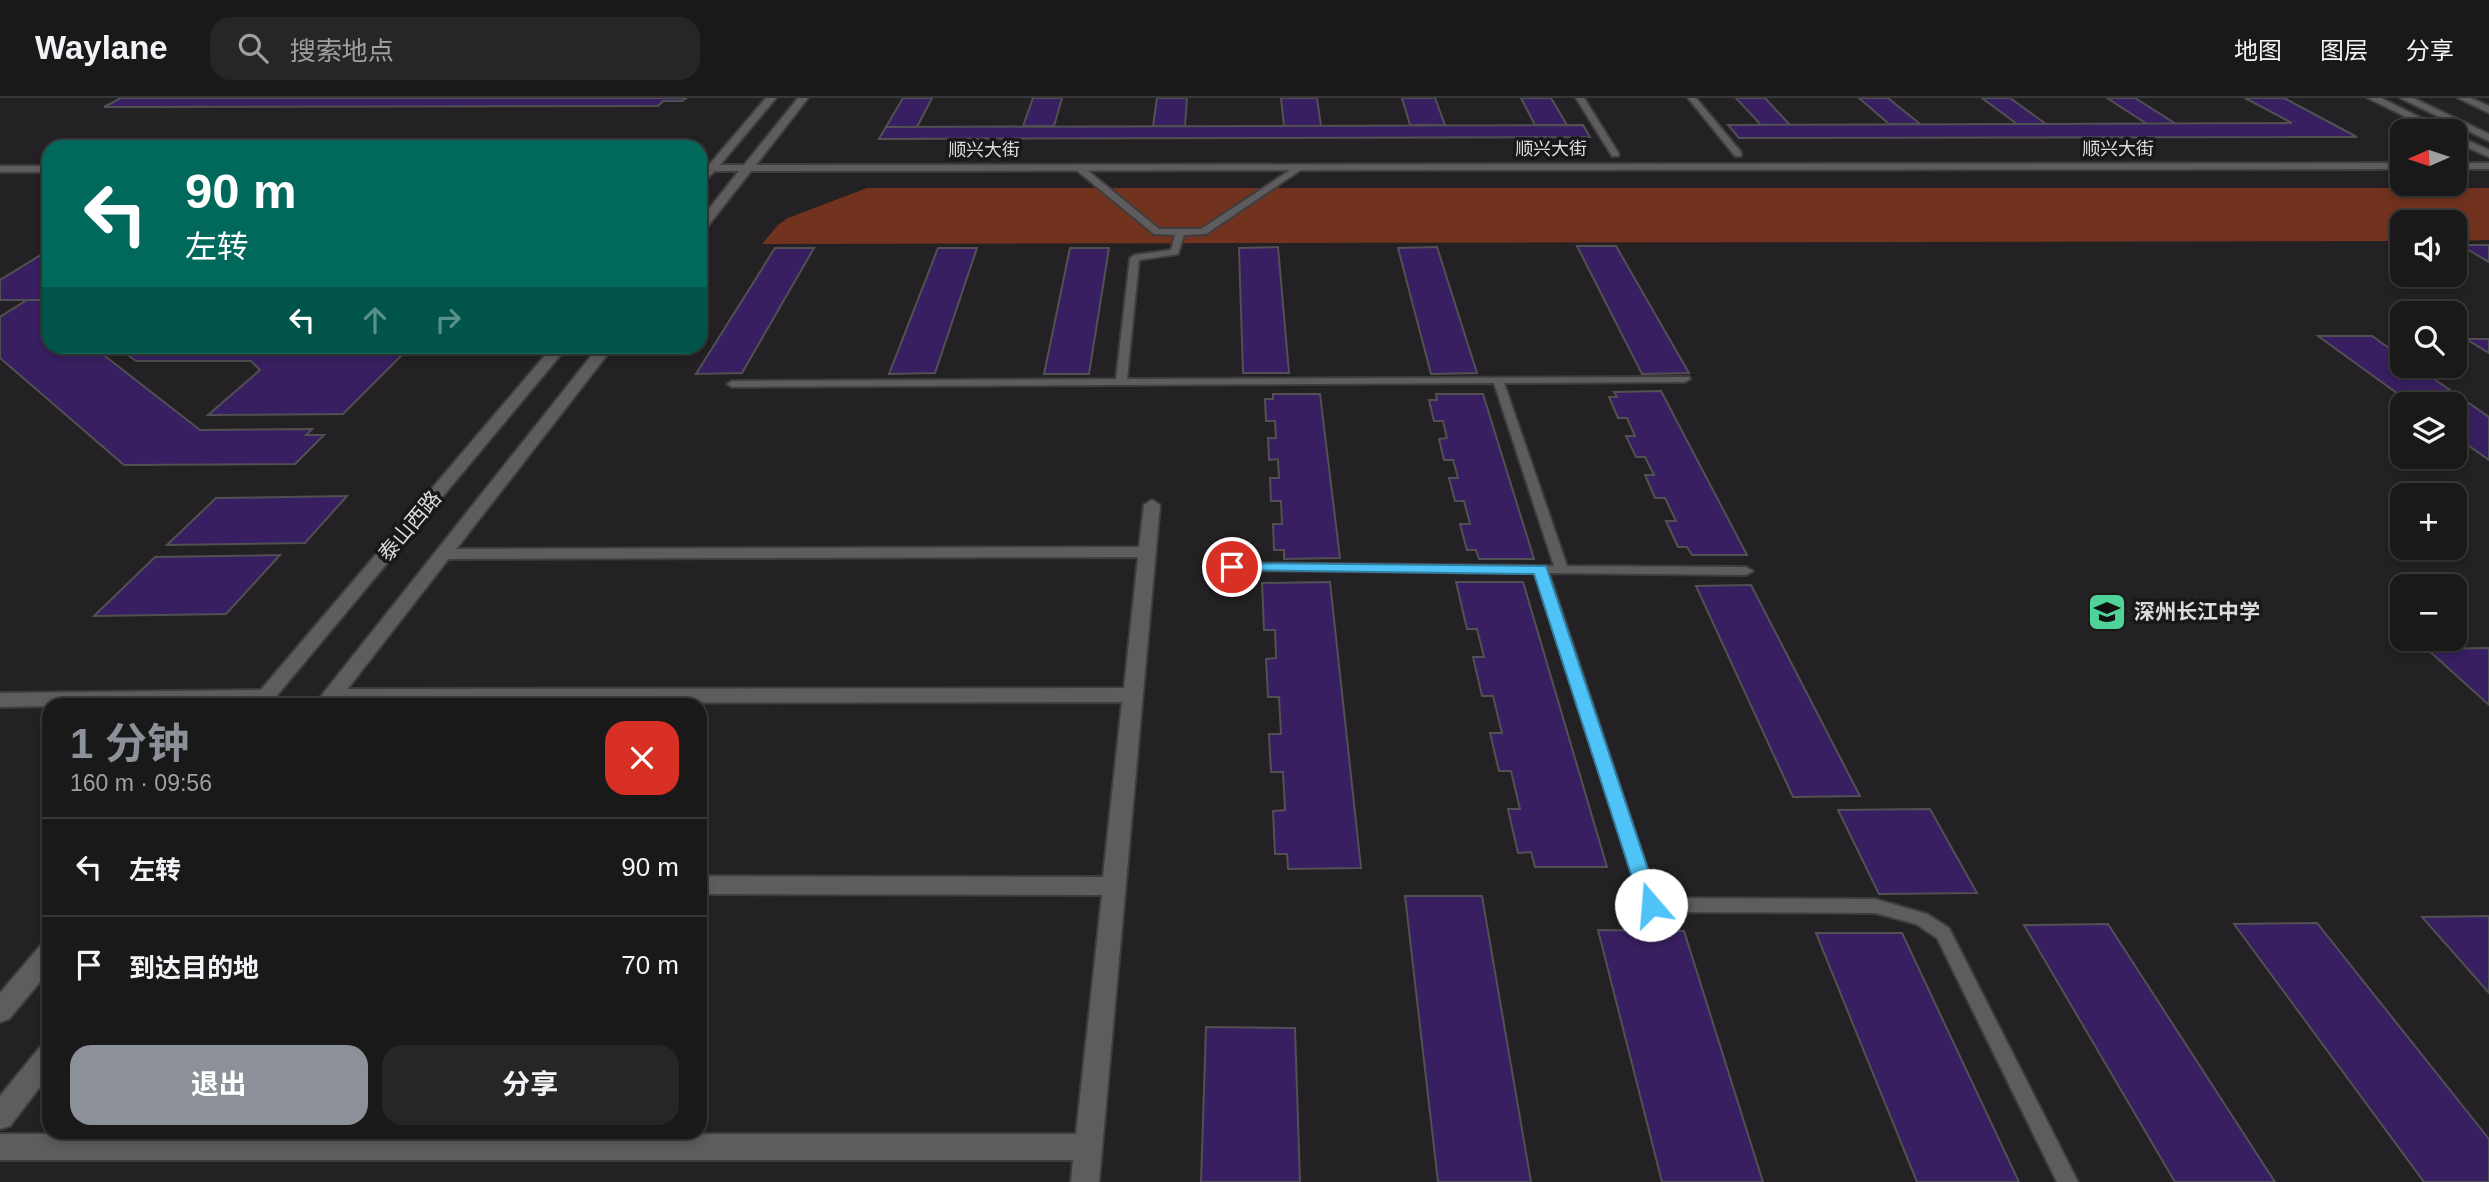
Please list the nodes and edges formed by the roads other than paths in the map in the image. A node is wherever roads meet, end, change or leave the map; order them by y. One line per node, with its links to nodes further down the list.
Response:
1 (771, 98): 23 (main road)
2 (803, 98): 23 (main road)
3 (1580, 98): 16 (lane)
4 (1692, 98): 19 (lane)
5 (2373, 98): 10 (main road)
6 (2405, 98): 12 (main road)
7 (2463, 98): 9 (main road)
8 (2457, 108): 11 (main road)
9 (2489, 110)
10 (2417, 119)
11 (2489, 123)
12 (2489, 138)
13 (2468, 144): 21 (main road)
14 (2468, 153): 21 (main road)
15 (1601, 154): 16 (main road, 顺兴大街)
16 (1615, 154): 17 (main road, 顺兴大街)
17 (1629, 154)
18 (1725, 154): 19 (main road)
19 (1738, 154): 20 (main road)
20 (1752, 154)
21 (2488, 154)
22 (771, 155): 23 (main road)
23 (730, 160): 27 (main road, 顺兴大街); 31 (main road); 32 (main road)
24 (2390, 166): 28 (main road, 顺兴大街)
25 (2468, 166): 26 (main road)
26 (2489, 166)
27 (1078, 167): 28 (main road, 顺兴大街); 33 (lane)
28 (1301, 167): 33 (lane)
29 (0, 169): 30 (main road)
30 (42, 169)
31 (707, 177)
32 (707, 212)
33 (1180, 232): 38 (lane)
34 (554, 354): 48 (main road, 泰山西路)
35 (601, 354): 42 (main road, 泰山西路)
36 (1685, 379): 37 (lane)
37 (1498, 380): 38 (lane); 45 (lane)
38 (1121, 382): 39 (lane)
39 (732, 384)
40 (1152, 505): 41 (main road)
41 (1147, 552): 42 (main road); 47 (main road)
42 (443, 554): 49 (main road, 泰山西路)
43 (1232, 567): 44 (lane)
44 (1541, 569): 45 (lane); 62 (lane)
45 (1562, 570): 46 (lane)
46 (1746, 571)
47 (1133, 695): 50 (main road); 54 (main road)
48 (265, 698)
49 (330, 698)
50 (707, 698)
51 (0, 700): 52 (main road)
52 (42, 700)
53 (707, 885): 54 (main road)
54 (1114, 886): 60 (main road)
55 (42, 961): 56 (main road)
56 (0, 1011)
57 (42, 1064): 58 (main road)
58 (0, 1117)
59 (0, 1147): 60 (main road)
60 (1089, 1147): 61 (main road)
61 (1085, 1182)
62 (2068, 1182)

